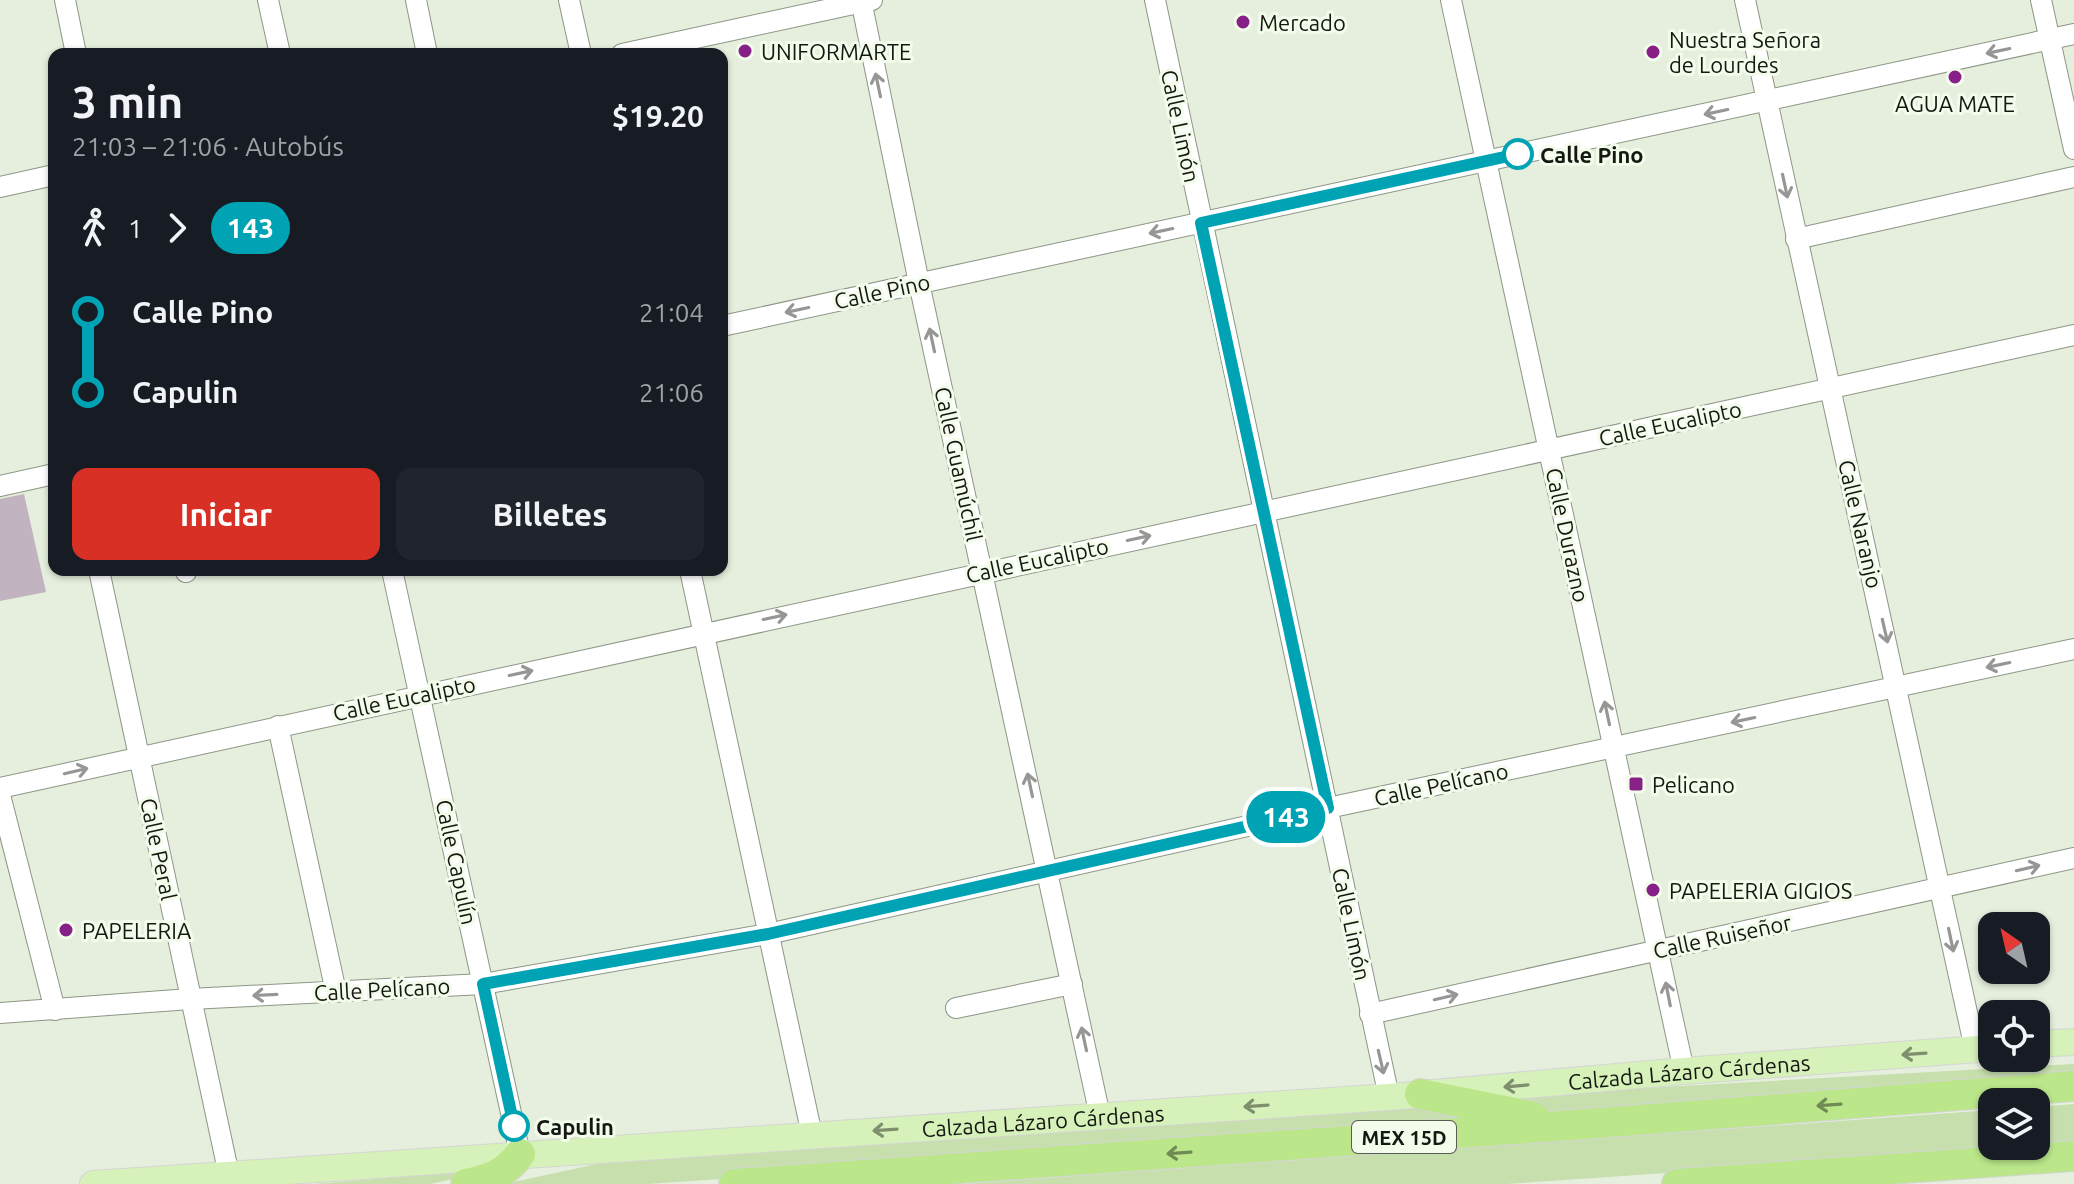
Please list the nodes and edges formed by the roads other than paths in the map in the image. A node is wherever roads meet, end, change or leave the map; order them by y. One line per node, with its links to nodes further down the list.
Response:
1 (65, 0): 12 (street)
2 (268, 0): 13 (street)
3 (416, 0): 14 (street)
4 (569, 0): 15 (street)
5 (1155, 0): 23 (street, Calle Limón)
6 (1451, 0): 19 (street, Calle Durazno)
7 (1745, 0): 17 (street, Calle Naranjo)
8 (2041, 0): 11 (street)
9 (865, 1): 16 (street); 25 (street, Calle Guamúchil, one-way to 9)
10 (2074, 34): 11 (street, Calle Pino)
11 (2049, 40): 17 (street, Calle Pino, one-way to 17); 18 (street)
12 (75, 48)
13 (279, 48)
14 (426, 48)
15 (580, 48)
16 (650, 48)
17 (1767, 101): 19 (street, Calle Pino, one-way to 19); 24 (street, Calle Naranjo, one-way to 24)
18 (2074, 149)
19 (1485, 161): 23 (street, Calle Pino); 29 (street, Calle Durazno)
20 (48, 176): 22 (street)
21 (2074, 177): 24 (street)
22 (0, 187)
23 (1201, 223): 25 (street, Calle Pino, one-way to 25); 32 (street, Calle Limón)
24 (1796, 239): 28 (street, Calle Naranjo)
25 (919, 283): 26 (street, Calle Pino, one-way to 26); 33 (street, Calle Guamúchil, one-way to 25)
26 (728, 325)
27 (2074, 335): 28 (street, Calle Eucalipto)
28 (1830, 388): 29 (street, Calle Eucalipto); 39 (street, Calle Naranjo, one-way to 39)
29 (1549, 450): 32 (street, Calle Eucalipto); 42 (street, Calle Durazno, one-way to 29)
30 (48, 475): 31 (street)
31 (0, 486)
32 (1264, 511): 33 (street, Calle Eucalipto, one-way to 32); 46 (street, Calle Limón)
33 (983, 572): 37 (street, Calle Eucalipto, one-way to 33); 48 (street, Calle Guamúchil, one-way to 33)
34 (100, 576): 43 (street, Calle Peral)
35 (393, 576): 40 (street, Calle Capulín)
36 (691, 576): 37 (street)
37 (704, 633): 40 (street, Calle Eucalipto, one-way to 37); 50 (street)
38 (2074, 649): 39 (street, Calle Pelícano, one-way to 39)
39 (1897, 686): 42 (street, Calle Pelícano, one-way to 42); 49 (street, Calle Naranjo)
40 (421, 695): 41 (street, Calle Eucalipto); 52 (street, Calle Capulín)
41 (278, 726): 43 (street, Calle Eucalipto); 54 (street)
42 (1614, 748): 46 (street, Calle Pelícano); 51 (street, Calle Durazno)
43 (140, 756): 44 (street, Calle Eucalipto, one-way to 43); 55 (street, Calle Peral)
44 (0, 788)
45 (0, 795): 57 (street)
46 (1328, 808): 48 (street, Calle Pelícano); 59 (street, Calle Limón)
47 (2074, 858): 49 (street, Calle Ruiseñor, one-way to 47)
48 (1049, 872): 50 (street, Calle Pelícano); 53 (street, Calle Guamúchil)
49 (1940, 889): 51 (street, Calle Ruiseñor); 60 (street, Calle Naranjo, one-way to 60)
50 (768, 934): 52 (street, Calle Pelícano); 70 (street)
51 (1659, 949): 59 (street, Calle Ruiseñor, one-way to 51); 64 (street, Calle Durazno, one-way to 51)
52 (483, 984): 54 (street, Calle Pelícano); 71 (street, Calle Capulín)
53 (1072, 984): 56 (street); 68 (street, Calle Guamúchil, one-way to 53)
54 (336, 992): 55 (street, Calle Pelícano, one-way to 55)
55 (190, 999): 57 (street, Calle Pelícano); 73 (street, Calle Peral)
56 (956, 1008)
57 (55, 1010): 58 (street, Calle Pelícano)
58 (0, 1013)
59 (1370, 1014): 67 (street, Calle Limón, one-way to 67)
60 (1978, 1026)
61 (2074, 1042): 62 (main road)
62 (2050, 1043)
63 (1978, 1048): 64 (main road, Calzada Lázaro Cárdenas, one-way to 64)
64 (1684, 1071): 66 (main road, Calzada Lázaro Cárdenas, one-way to 66)
65 (2074, 1086): 69 (highway, Calzada Lázaro Cárdenas / MEX 15D, one-way to 69)
66 (1420, 1094): 67 (main road, Calzada Lázaro Cárdenas); 69 (highway)
67 (1389, 1097): 68 (main road, Calzada Lázaro Cárdenas, one-way to 68)
68 (1100, 1116): 70 (main road, Calzada Lázaro Cárdenas, one-way to 70)
69 (1572, 1125): 76 (highway, Calzada Lázaro Cárdenas / MEX 15D, one-way to 76)
70 (812, 1135): 71 (main road, Calzada Lázaro Cárdenas)
71 (520, 1154): 73 (main road, Calzada Lázaro Cárdenas); 75 (highway)
72 (2074, 1156): 77 (highway)
73 (229, 1175): 74 (main road, Calzada Lázaro Cárdenas)
74 (93, 1184)
75 (466, 1184)
76 (734, 1184)
77 (1677, 1184)

